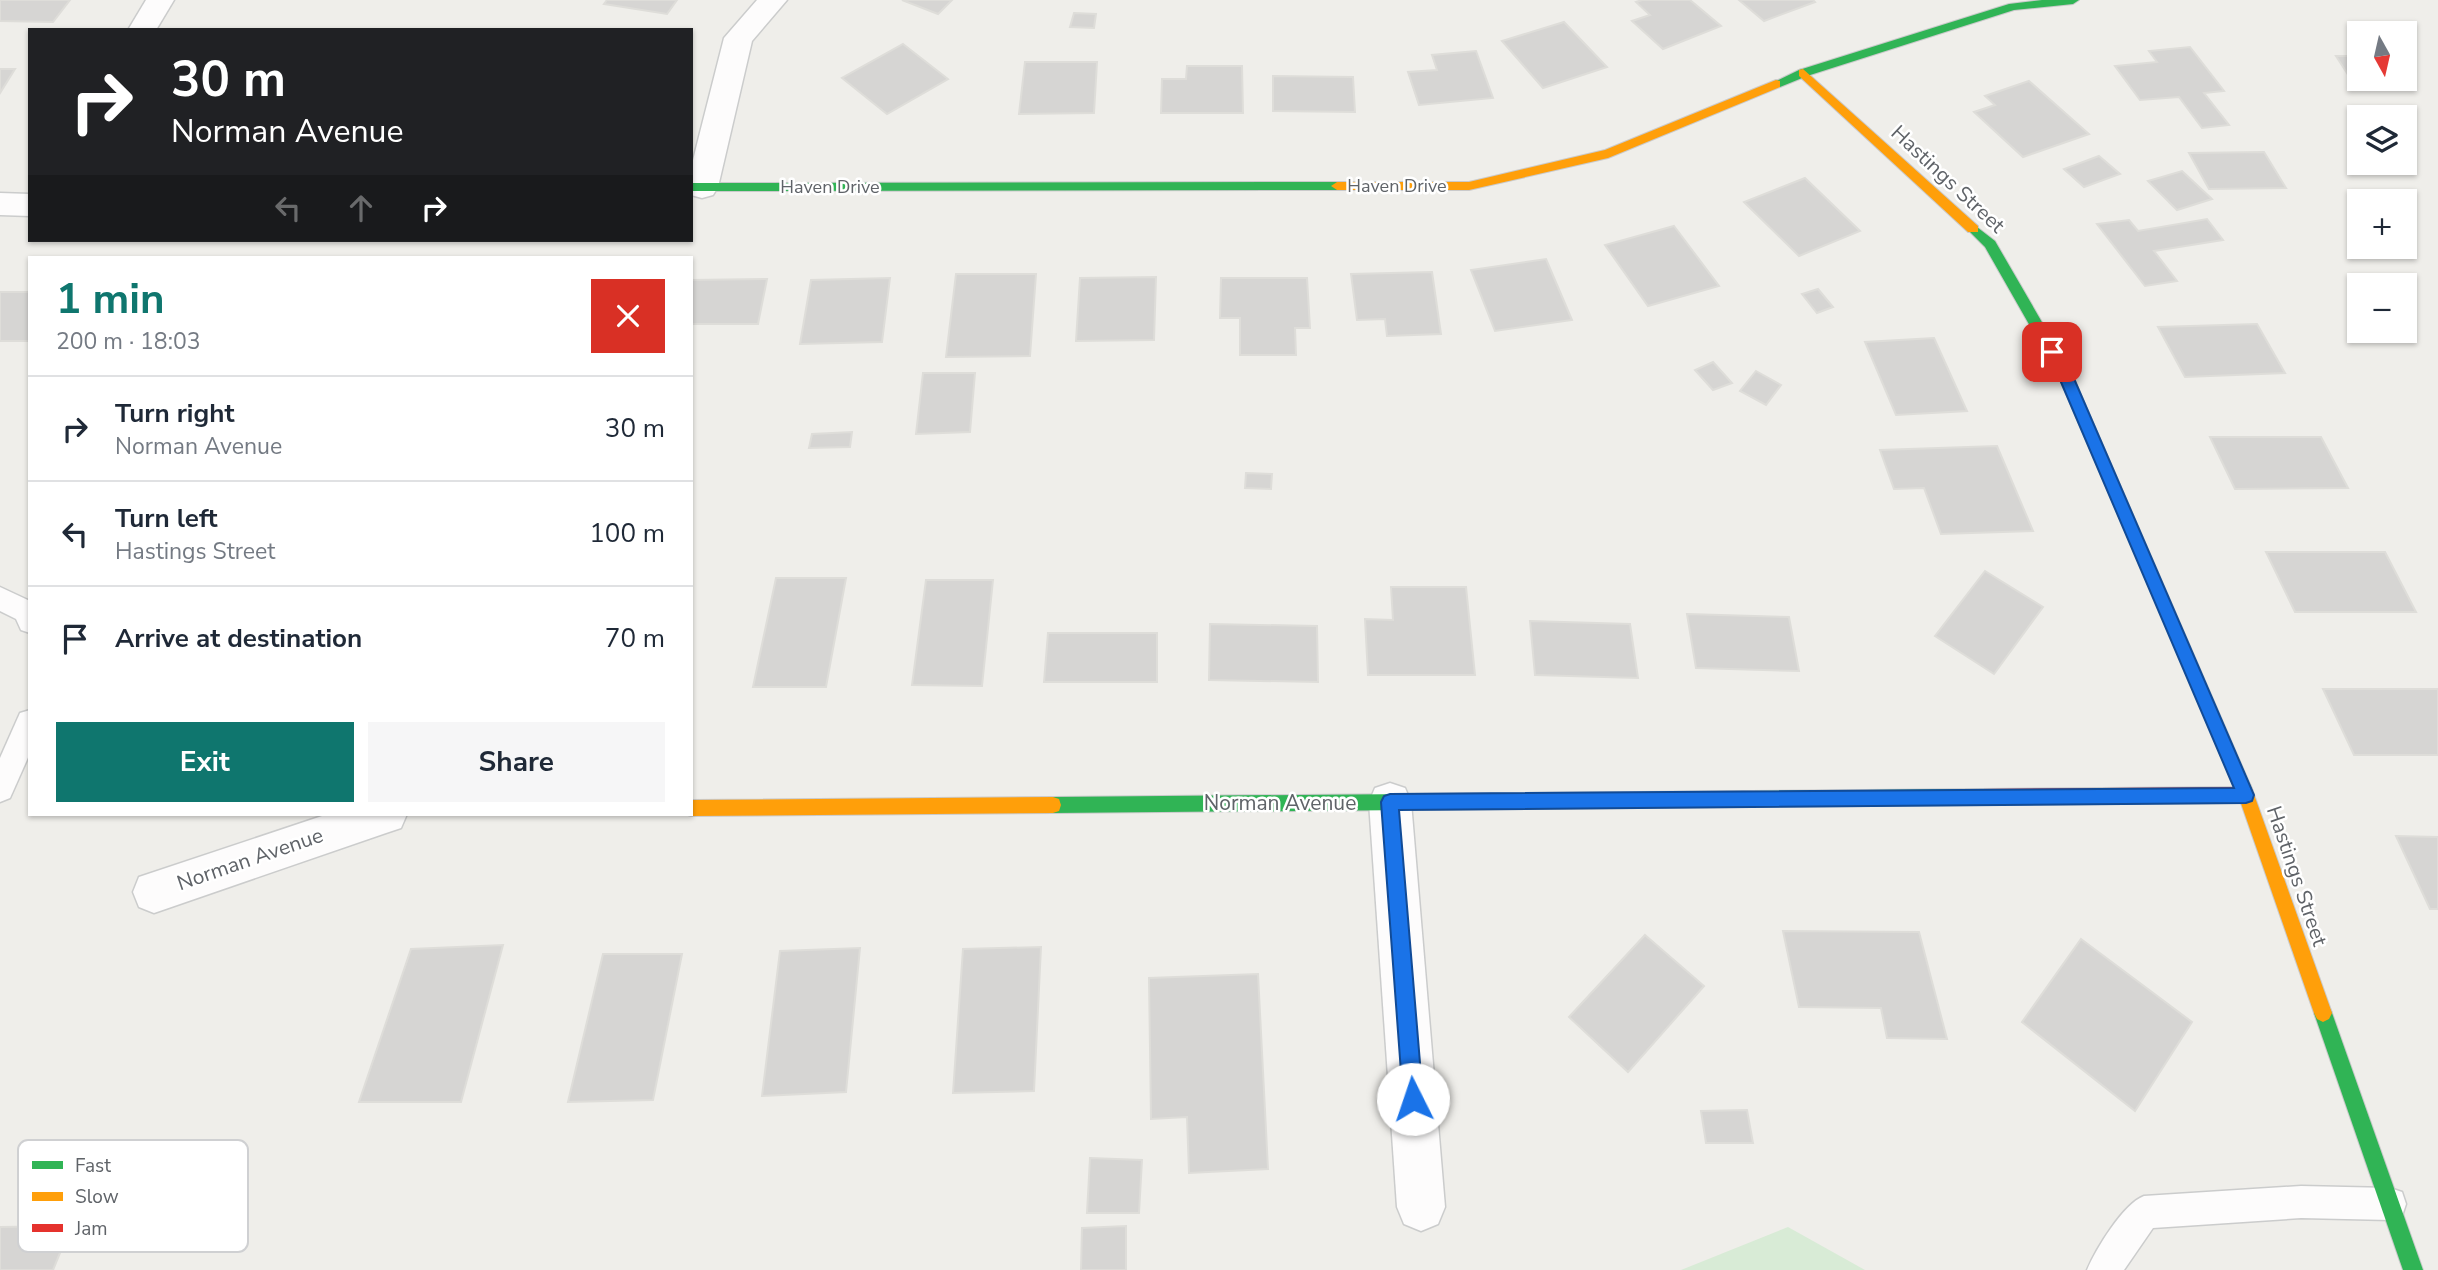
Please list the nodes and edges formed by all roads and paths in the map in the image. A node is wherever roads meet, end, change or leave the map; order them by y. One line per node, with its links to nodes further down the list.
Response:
1 (160, 0): 5 (street)
2 (773, 0): 7 (street)
3 (2073, 0): 4 (street, Haven Drive)
4 (2010, 3): 6 (street, Haven Drive)
5 (143, 28)
6 (1803, 72): 7 (street, Haven Drive); 14 (street, Hastings Street)
7 (697, 187)
8 (0, 204): 9 (street)
9 (28, 205)
10 (0, 598): 11 (lane)
11 (28, 617)
12 (28, 726): 13 (lane)
13 (0, 789)
14 (2246, 795): 15 (street, Norman Avenue); 19 (street, Hastings Street)
15 (1390, 802): 16 (street, Norman Avenue); 20 (street)
16 (693, 808)
17 (380, 816): 18 (street, Norman Avenue)
18 (154, 892)
19 (2390, 1204): 21 (lane); 22 (street, Hastings Street)
20 (1421, 1206)
21 (2104, 1270)
22 (2413, 1270)

